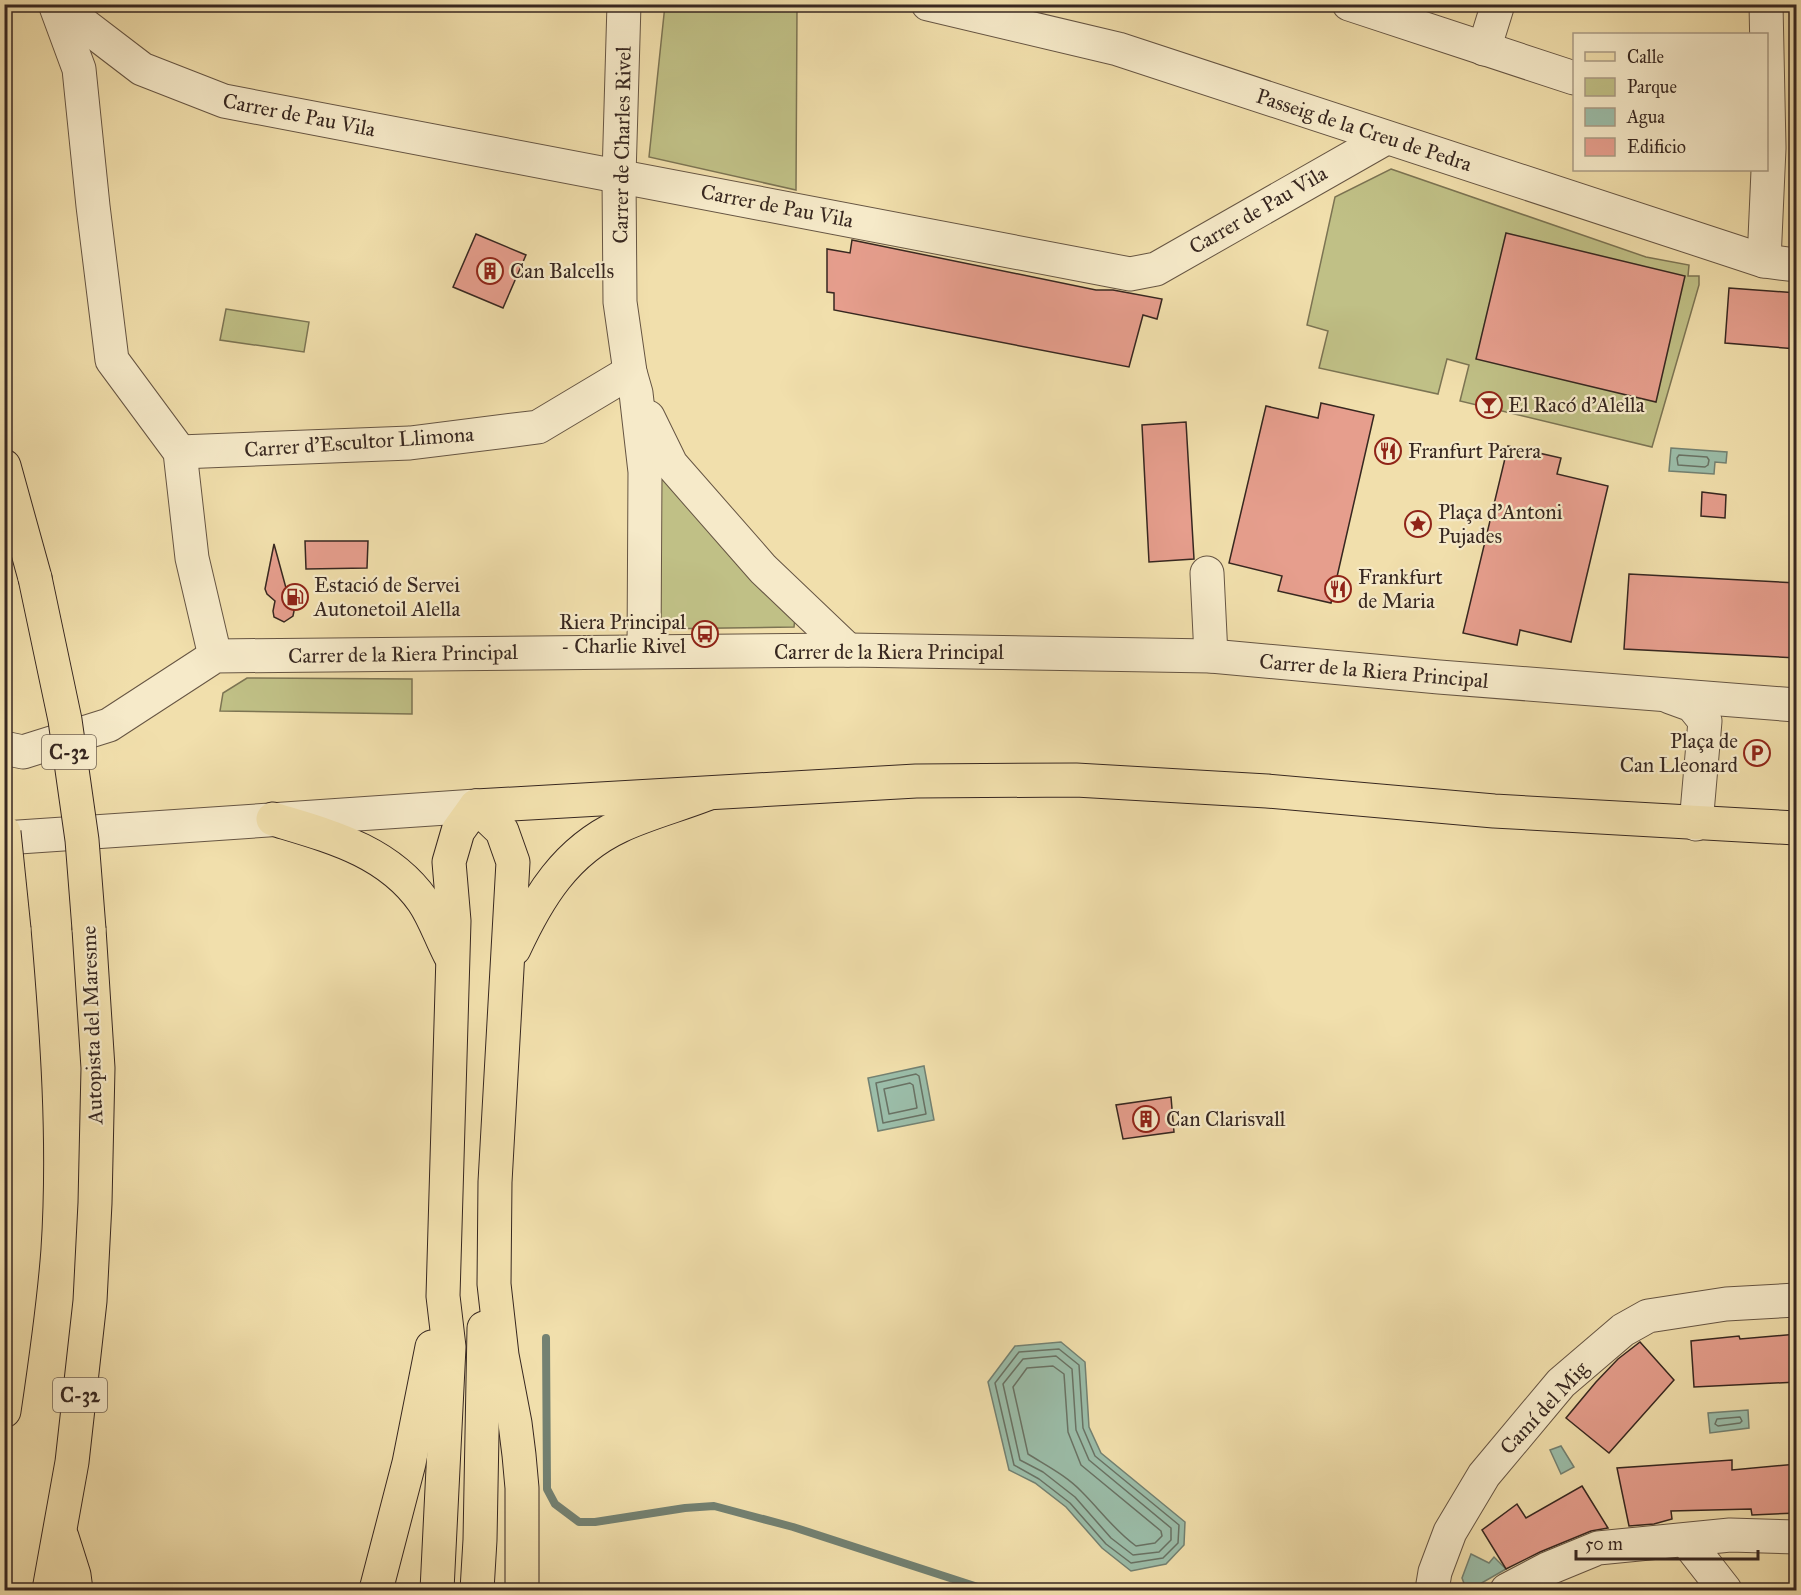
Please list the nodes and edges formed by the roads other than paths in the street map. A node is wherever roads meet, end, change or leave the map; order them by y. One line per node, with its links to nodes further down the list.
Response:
1 (56, 4): 8 (street); 9 (street, Carrer de Pau Vila)
2 (624, 4): 13 (street, Carrer de Charles Rivel)
3 (928, 4): 11 (street, Passeig de la Creu de Pedra)
4 (1349, 4): 7 (street)
5 (1498, 4): 7 (street)
6 (1766, 4): 12 (street)
7 (1484, 49): 10 (street)
8 (79, 69): 9 (street, Carrer de Pau Vila); 17 (street)
9 (142, 69): 13 (street, Carrer de Pau Vila)
10 (1573, 77)
11 (1386, 138): 13 (street, Carrer de Pau Vila); 14 (street, Passeig de la Creu de Pedra)
12 (1778, 148): 14 (street)
13 (619, 176): 16 (street, Carrer de Charles Rivel)
14 (1764, 261): 15 (street, Passeig de la Creu de Pedra)
15 (1797, 266)
16 (633, 382): 17 (street, Carrer d'Escultor Llimona); 19 (street, Carrer de Charles Rivel)
17 (180, 452): 23 (street)
18 (4, 466): 43 (main road, Autopista del Maresme / C-32, bridge)
19 (658, 468): 21 (street, Carrer de Charles Rivel); 22 (street, Carrer de Charles Rivel)
20 (1207, 573): 24 (street)
21 (848, 650): 22 (street, Carrer de la Riera Principal); 24 (street, Carrer de la Riera Principal)
22 (644, 651): 23 (street, Carrer de la Riera Principal)
23 (215, 656): 29 (street)
24 (1211, 656): 25 (street, Carrer de la Riera Principal)
25 (1662, 694): 26 (street, Carrer de la Riera Principal); 28 (street)
26 (1749, 701): 27 (street, Carrer de la Riera Principal); 28 (street)
27 (1797, 705)
28 (1705, 721): 33 (street)
29 (4, 748)
30 (707, 794): 31 (main road); 33 (main road); 38 (main road)
31 (476, 806): 32 (street); 37 (main road); 38 (main road)
32 (273, 819): 36 (street); 37 (main road)
33 (1696, 824): 34 (main road)
34 (1797, 828)
35 (4, 832): 42 (main road, bridge)
36 (4, 838)
37 (452, 960): 40 (main road)
38 (506, 964): 39 (main road)
39 (494, 1284): 51 (main road); 52 (main road)
40 (443, 1296): 49 (main road); 50 (main road)
41 (1797, 1300): 53 (street, Camí del Mig)
42 (4, 1411)
43 (60, 1532): 47 (main road, Autopista del Maresme / C-32); 48 (main road)
44 (1797, 1537): 45 (street)
45 (1686, 1540): 46 (street); 55 (street)
46 (1555, 1580): 54 (street)
47 (49, 1590)
48 (76, 1590)
49 (376, 1590)
50 (437, 1590)
51 (477, 1590)
52 (522, 1590)
53 (1432, 1590)
54 (1508, 1590)
55 (1725, 1590)

